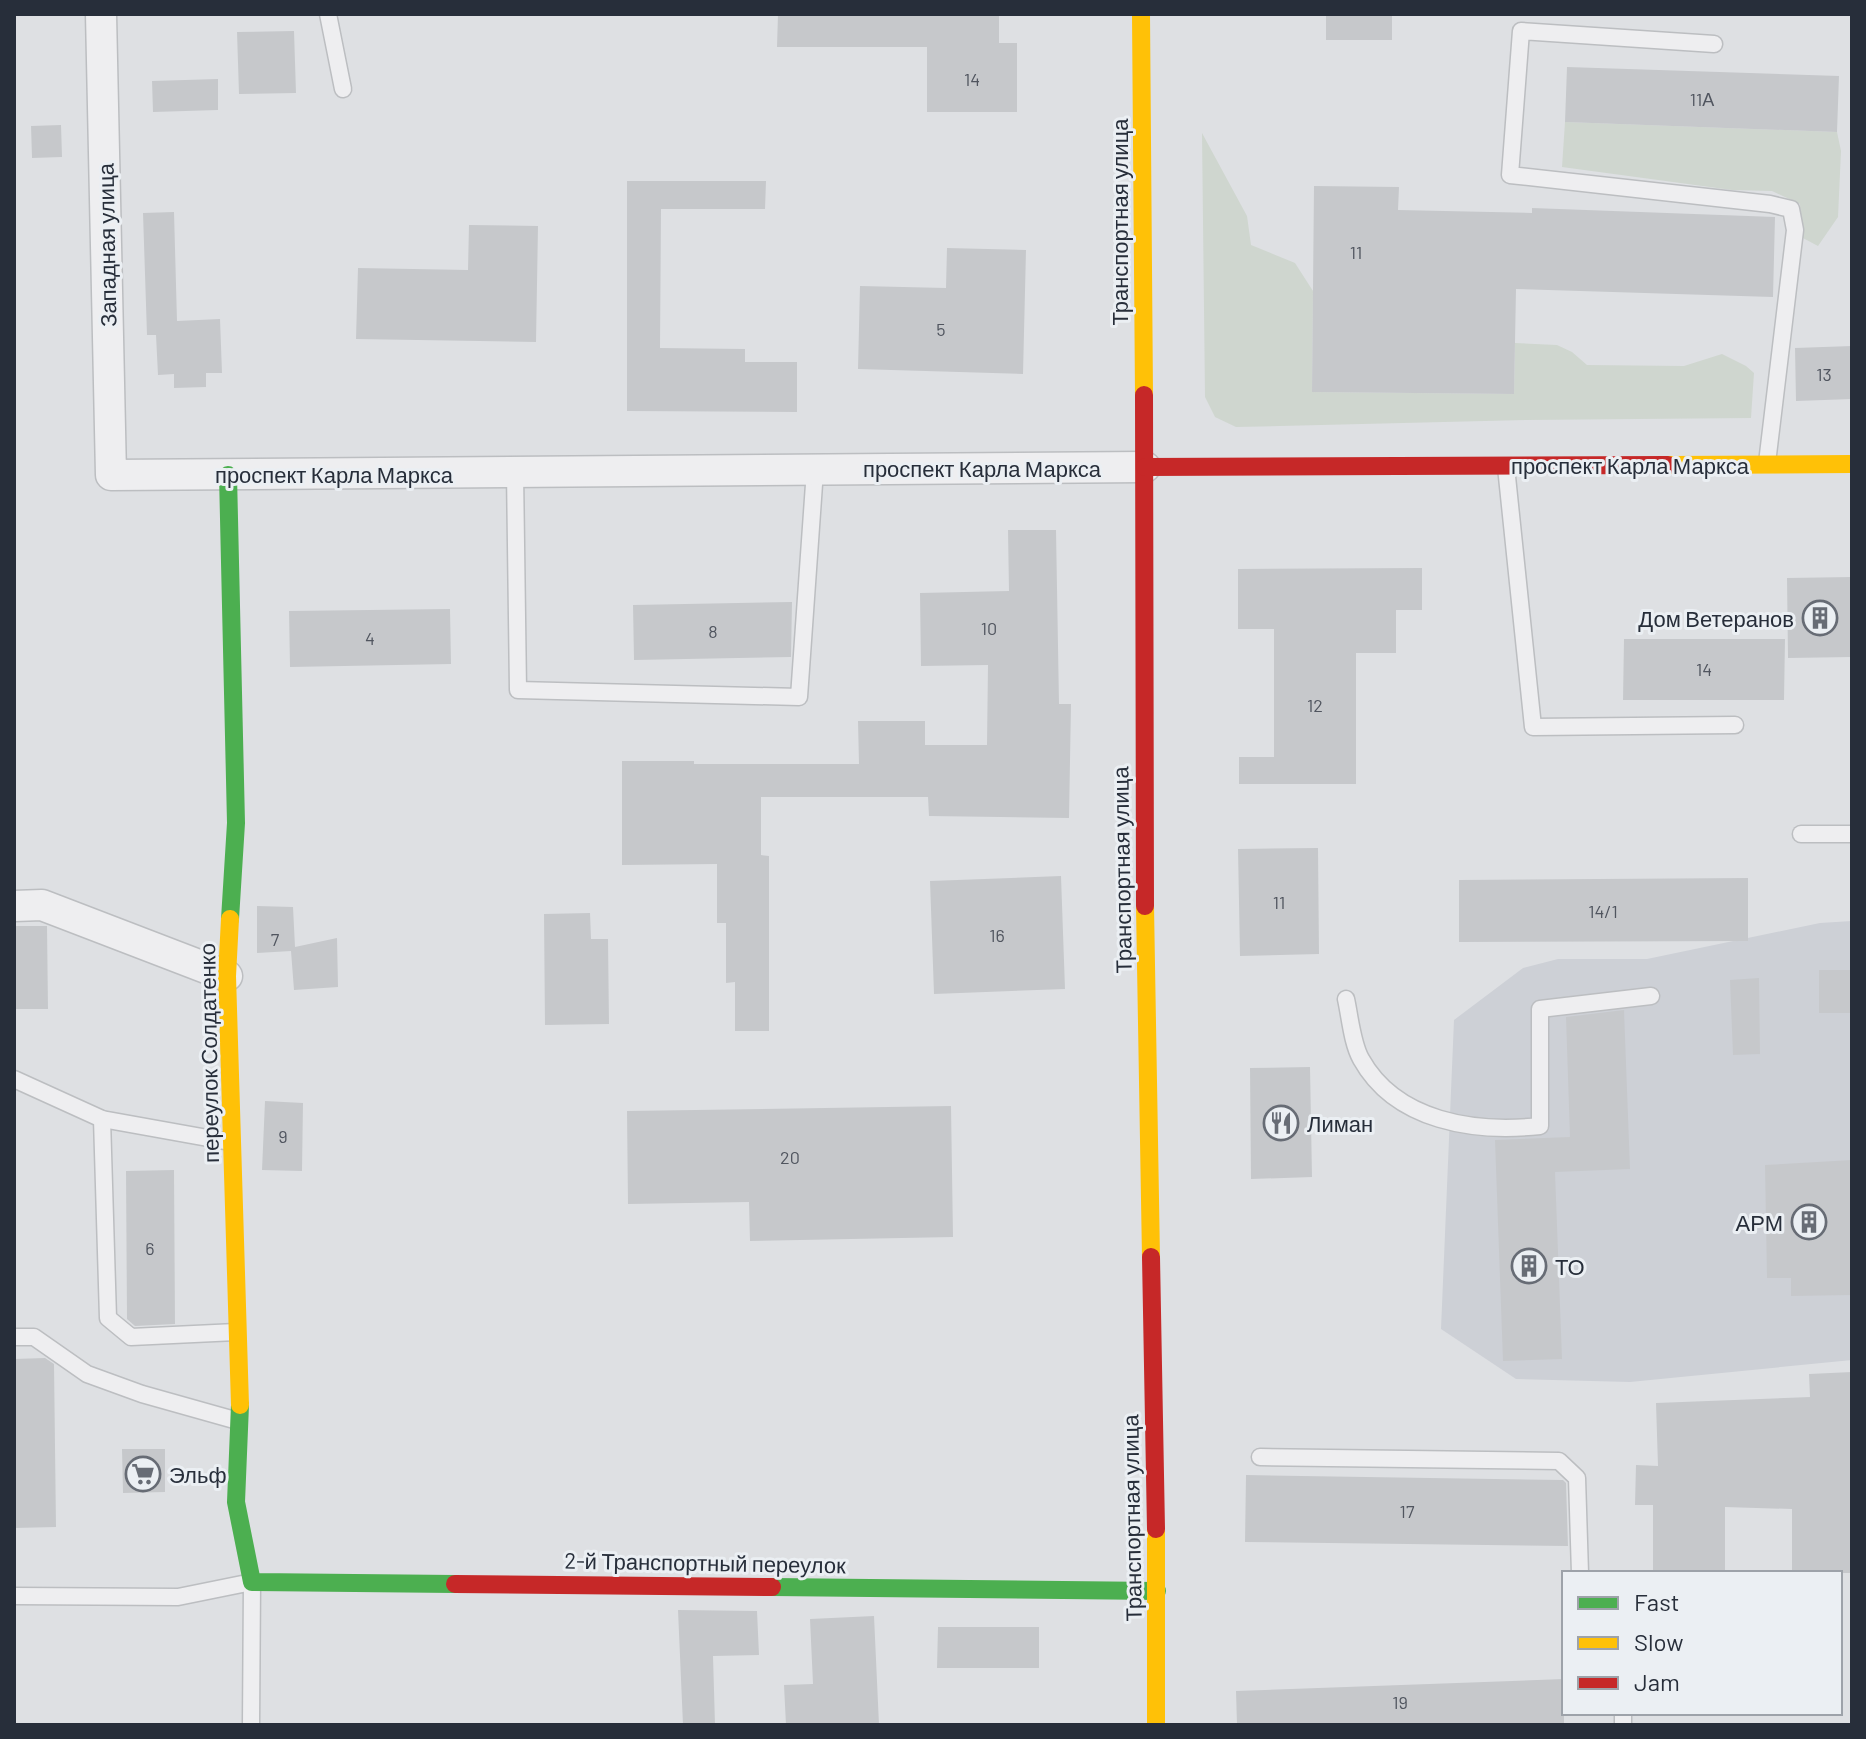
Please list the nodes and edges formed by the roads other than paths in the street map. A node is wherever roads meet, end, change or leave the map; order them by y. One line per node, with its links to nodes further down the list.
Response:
1 (101, 14): 12 (street, Западная улица)
2 (328, 14): 5 (lane)
3 (1141, 14): 9 (street, Транспортная улица)
4 (1714, 44): 6 (lane)
5 (343, 89)
6 (1766, 464): 7 (street, проспект Карла Маркса); 8 (street, проспект Карла Маркса)
7 (1852, 464)
8 (1506, 465): 9 (street, проспект Карла Маркса); 14 (lane)
9 (1145, 467): 10 (street, проспект Карла Маркса); 30 (street, Транспортная улица)
10 (815, 470): 11 (street, проспект Карла Маркса); 11 (lane)
11 (515, 472): 13 (street, проспект Карла Маркса)
12 (111, 475): 13 (street, проспект Карла Маркса)
13 (228, 475): 18 (street, переулок Солдатенко)
14 (1735, 725)
15 (1801, 834): 16 (lane)
16 (1852, 834)
17 (14, 906): 18 (street)
18 (227, 976): 23 (street, переулок Солдатенко)
19 (1651, 996): 20 (lane)
20 (1346, 999)
21 (14, 1079): 22 (lane)
22 (102, 1119): 23 (lane); 24 (lane)
23 (232, 1143): 24 (street, переулок Солдатенко)
24 (237, 1332): 26 (street, переулок Солдатенко)
25 (14, 1337): 26 (lane)
26 (240, 1421): 29 (street, переулок Солдатенко)
27 (1260, 1457): 28 (lane)
28 (1580, 1571)
29 (252, 1582): 30 (street, 2-й Транспортный переулок); 31 (lane); 32 (lane)
30 (1157, 1591): 33 (street, Транспортная улица)
31 (14, 1596)
32 (251, 1725)
33 (1156, 1725)

